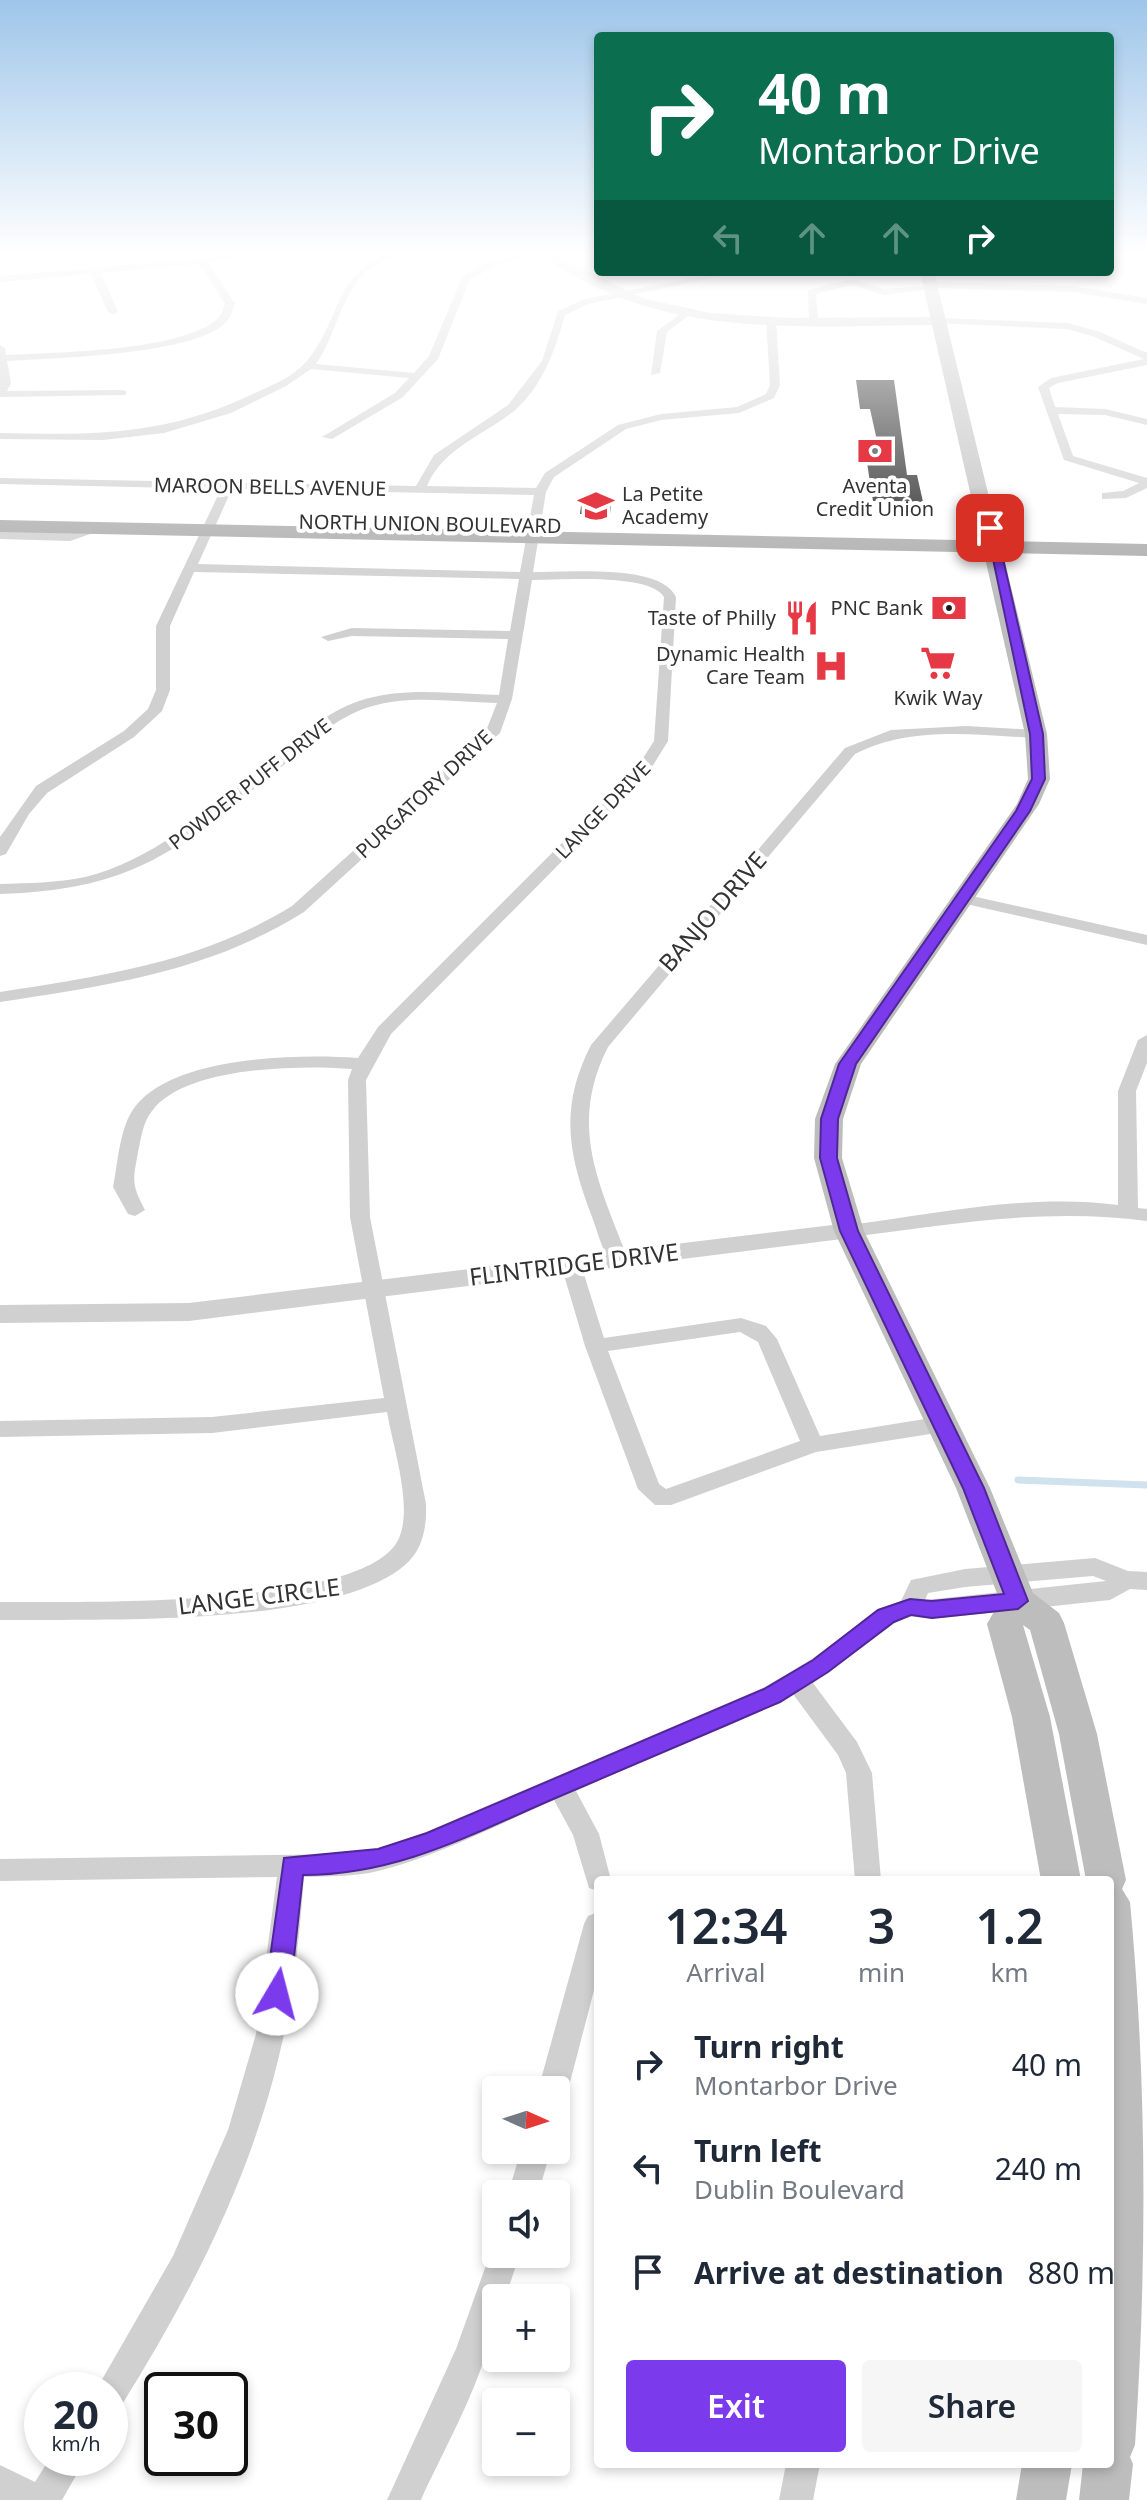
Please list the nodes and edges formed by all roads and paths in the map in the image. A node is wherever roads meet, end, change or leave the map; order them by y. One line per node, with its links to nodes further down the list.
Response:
1 (4, 370): 15 (street)
2 (302, 370): 18 (street)
3 (348, 370): 12 (street)
4 (423, 370): 12 (street)
5 (540, 370): 25 (street)
6 (656, 370): 11 (street)
7 (774, 370): 26 (street)
8 (951, 370): 35 (main road)
9 (1103, 370): 13 (street)
10 (1035, 372): 13 (street)
11 (655, 373)
12 (417, 376): 21 (street)
13 (1055, 380): 16 (street)
14 (122, 393): 15 (street)
15 (0, 394)
16 (1051, 410): 17 (street); 23 (street)
17 (1147, 422)
18 (185, 428): 19 (street); 20 (street)
19 (0, 436)
20 (202, 436)
21 (328, 437)
22 (0, 481): 24 (street, MAROON BELLS AVENUE)
23 (1147, 483): 27 (street)
24 (228, 486): 25 (street, MAROON BELLS AVENUE); 30 (street)
25 (420, 490): 26 (street, MAROON BELLS AVENUE)
26 (540, 492): 32 (street, PURGATORY DRIVE)
27 (1106, 496)
28 (0, 516): 30 (main road, NORTH UNION BOULEVARD)
29 (0, 526): 31 (main road, NORTH UNION BOULEVARD)
30 (210, 526): 31 (main road, NORTH UNION BOULEVARD); 32 (main road, NORTH UNION BOULEVARD); 37 (street)
31 (95, 528): 33 (street, NORTH UNION BOULEVARD)
32 (534, 532): 35 (main road, NORTH UNION BOULEVARD); 38 (street, PURGATORY DRIVE)
33 (0, 535)
34 (1147, 540): 35 (main road, NORTH UNION BOULEVARD)
35 (993, 541): 36 (main road, NORTH UNION BOULEVARD); 44 (main road)
36 (1147, 550)
37 (191, 568): 38 (street, LANGE DRIVE); 40 (street)
38 (527, 575): 41 (street, PURGATORY DRIVE); 51 (street, LANGE DRIVE)
39 (159, 590): 40 (street)
40 (181, 590): 45 (street)
41 (516, 635): 42 (street); 43 (street, PURGATORY DRIVE)
42 (328, 637)
43 (505, 699): 46 (street, POWDER PUFF DRIVE); 49 (street, PURGATORY DRIVE)
44 (1036, 734): 47 (main road); 55 (street, BANJO DRIVE)
45 (0, 851)
46 (0, 889)
47 (963, 899): 48 (street); 54 (main road)
48 (1147, 940)
49 (0, 997)
50 (1147, 1040): 53 (street)
51 (363, 1064): 52 (street); 57 (street, LANGE DRIVE)
52 (135, 1210)
53 (1137, 1213): 54 (street, FLINTRIDGE DRIVE)
54 (849, 1231): 55 (street, FLINTRIDGE DRIVE); 61 (main road)
55 (618, 1259): 56 (street, FLINTRIDGE DRIVE)
56 (571, 1265): 57 (street, FLINTRIDGE DRIVE); 59 (street)
57 (373, 1291): 58 (street, FLINTRIDGE DRIVE); 60 (street, LANGE CIRCLE)
58 (0, 1314)
59 (596, 1346): 63 (street); 63 (street)
60 (395, 1404): 62 (street); 66 (street, LANGE CIRCLE)
61 (943, 1424): 63 (street); 65 (main road)
62 (0, 1429)
63 (813, 1445)
64 (1137, 1581): 65 (street)
65 (1012, 1587): 67 (street); 73 (main road); 74 (main road)
66 (0, 1611)
67 (798, 1682): 68 (street); 72 (street)
68 (559, 1785): 69 (street); 71 (street)
69 (292, 1865): 70 (street); 79 (street)
70 (0, 1870)
71 (597, 1876)
72 (868, 1876)
73 (1060, 1876)
74 (1105, 1876)
75 (1114, 1938): 80 (main road)
76 (594, 1939): 77 (street)
77 (557, 2076)
78 (500, 2268): 88 (street)
79 (124, 2372)
80 (1114, 2401)
81 (802, 2468): 89 (street)
82 (1046, 2468): 90 (main road)
83 (1108, 2468): 91 (main road)
84 (58, 2476): 87 (street)
85 (0, 2482): 86 (street)
86 (34, 2500)
87 (43, 2500)
88 (404, 2500)
89 (796, 2500)
90 (1041, 2500)
91 (1104, 2500)

